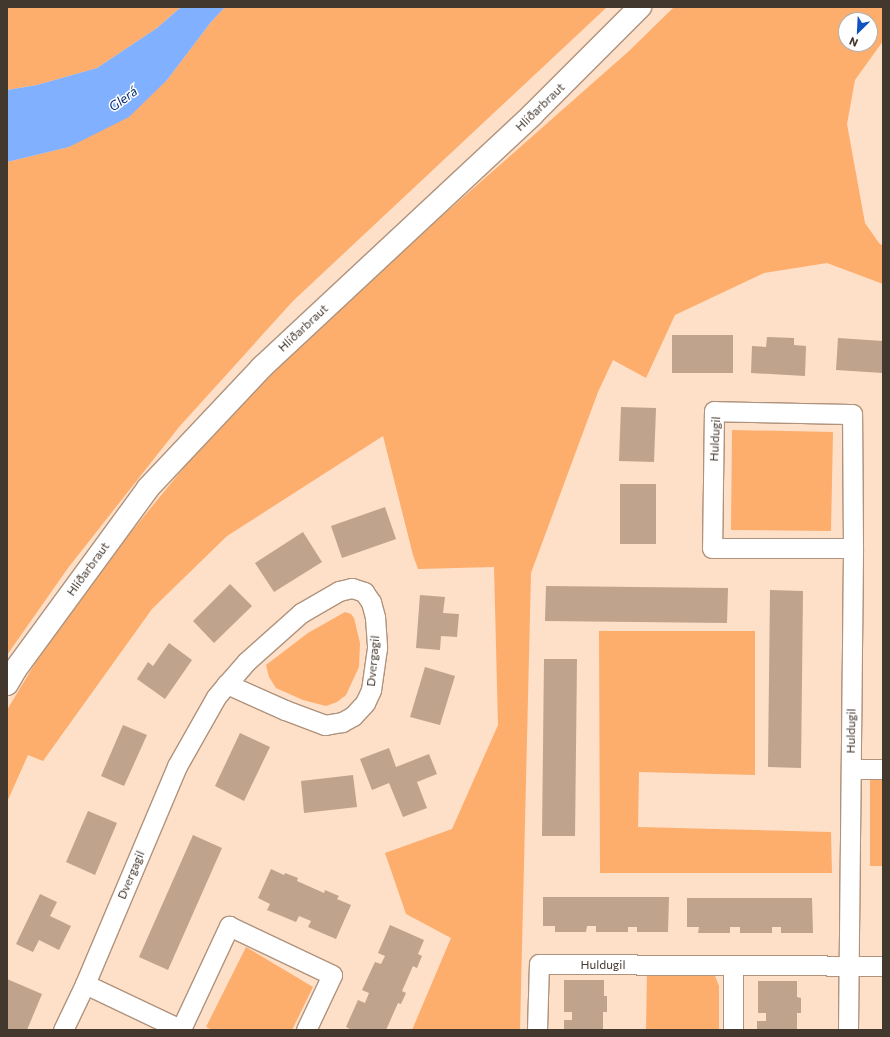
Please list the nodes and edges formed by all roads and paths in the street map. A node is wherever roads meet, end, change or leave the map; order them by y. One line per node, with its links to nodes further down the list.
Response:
1 (640, 7): 3 (main road, Hlíðarbraut)
2 (853, 548): 2 (street, Huldugil); 5 (street, Huldugil)
3 (7, 684)
4 (227, 684): 4 (street, Dvergagil); 10 (street, Dvergagil)
5 (851, 769): 6 (street, Huldugil); 8 (street, Huldugil)
6 (883, 769)
7 (733, 965): 8 (street, Huldugil); 14 (street, Huldugil); 15 (street)
8 (849, 965): 9 (street, Huldugil); 16 (street, Huldugil)
9 (883, 966)
10 (85, 984): 11 (street, Dvergagil); 12 (street)
11 (63, 1030)
12 (181, 1030): 13 (street)
13 (306, 1030)
14 (537, 1030)
15 (733, 1030)
16 (848, 1030)

